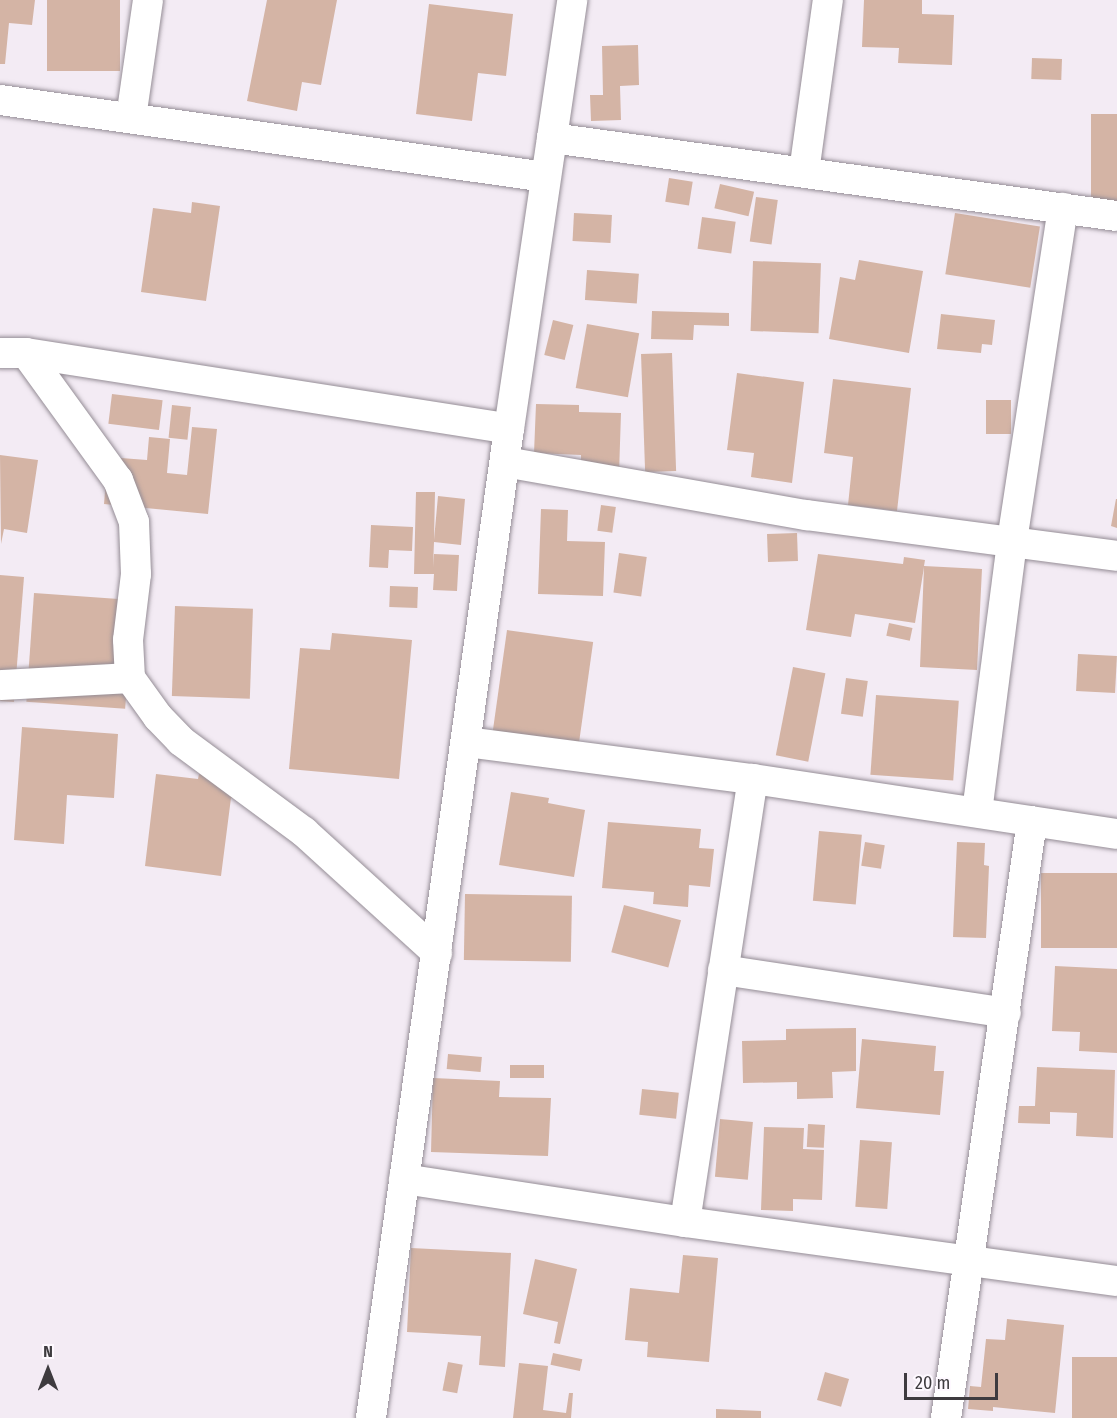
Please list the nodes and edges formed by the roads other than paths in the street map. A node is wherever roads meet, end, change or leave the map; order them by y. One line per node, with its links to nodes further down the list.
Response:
1 (148, 0): 5 (street)
2 (572, 0): 6 (street)
3 (828, 0): 7 (street)
4 (0, 100): 5 (street)
5 (131, 118): 8 (street)
6 (552, 138): 7 (street); 8 (street)
7 (804, 172): 9 (street)
8 (546, 177): 12 (street)
9 (1063, 208): 10 (street); 14 (street)
10 (1117, 216)
11 (13, 353): 12 (street); 16 (street)
12 (509, 429): 13 (street)
13 (505, 462): 14 (street); 18 (street)
14 (1012, 541): 15 (street); 20 (street)
15 (1117, 556)
16 (130, 678): 17 (street); 23 (street)
17 (0, 686)
18 (467, 742): 19 (street); 23 (street)
19 (753, 779): 20 (street); 24 (street)
20 (977, 812): 21 (street)
21 (1032, 821): 22 (street); 25 (street)
22 (1117, 834)
23 (437, 953): 26 (street)
24 (723, 970): 25 (street); 27 (street)
25 (1006, 1013): 28 (street)
26 (404, 1179): 27 (street); 30 (street)
27 (685, 1222): 28 (street)
28 (967, 1259): 29 (street); 31 (street)
29 (1117, 1281)
30 (371, 1418)
31 (946, 1418)

